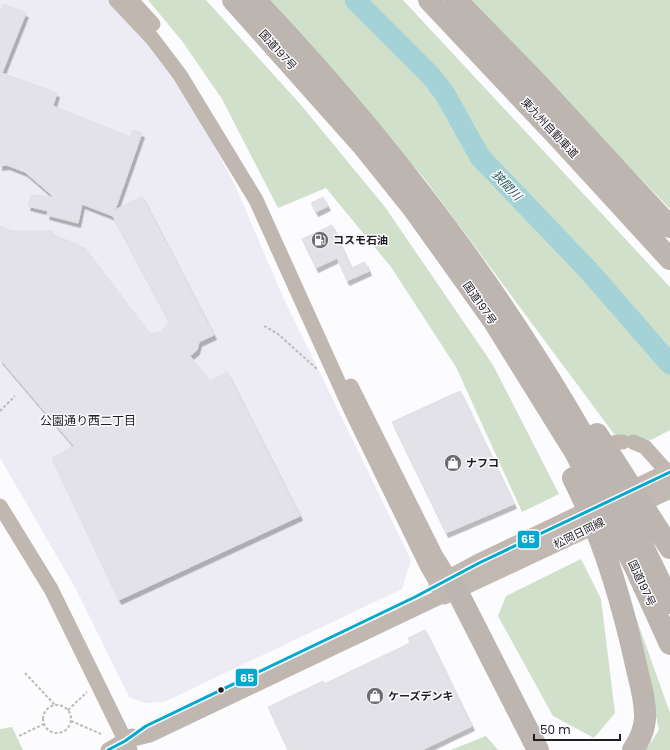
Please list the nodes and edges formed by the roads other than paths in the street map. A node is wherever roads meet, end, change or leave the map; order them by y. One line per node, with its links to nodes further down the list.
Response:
1 (116, 0): 8 (street)
2 (131, 0): 8 (street)
3 (232, 0): 7 (highway, 国道197号)
4 (255, 0): 11 (highway, 国道197号)
5 (429, 0): 10 (highway, 東九州自動車道)
6 (456, 0): 9 (highway, 東九州自動車道)
7 (403, 195): 20 (highway, 国道197号); 27 (highway)
8 (256, 200): 18 (street)
9 (670, 227)
10 (670, 258)
11 (511, 317): 12 (highway); 19 (highway, 国道197号)
12 (621, 444): 13 (street); 17 (highway)
13 (670, 473): 16 (main road, 松岡日岡線)
14 (670, 489): 16 (main road, 松岡日岡線)
15 (0, 506): 22 (street)
16 (575, 526): 18 (main road, 松岡日岡線)
17 (670, 548)
18 (447, 587): 21 (highway); 22 (street); 24 (highway)
19 (670, 603)
20 (670, 644)
21 (510, 696): 25 (highway); 26 (highway)
22 (128, 745): 23 (street)
23 (108, 750)
24 (523, 750)
25 (538, 750)
26 (548, 750)
27 (633, 750)

